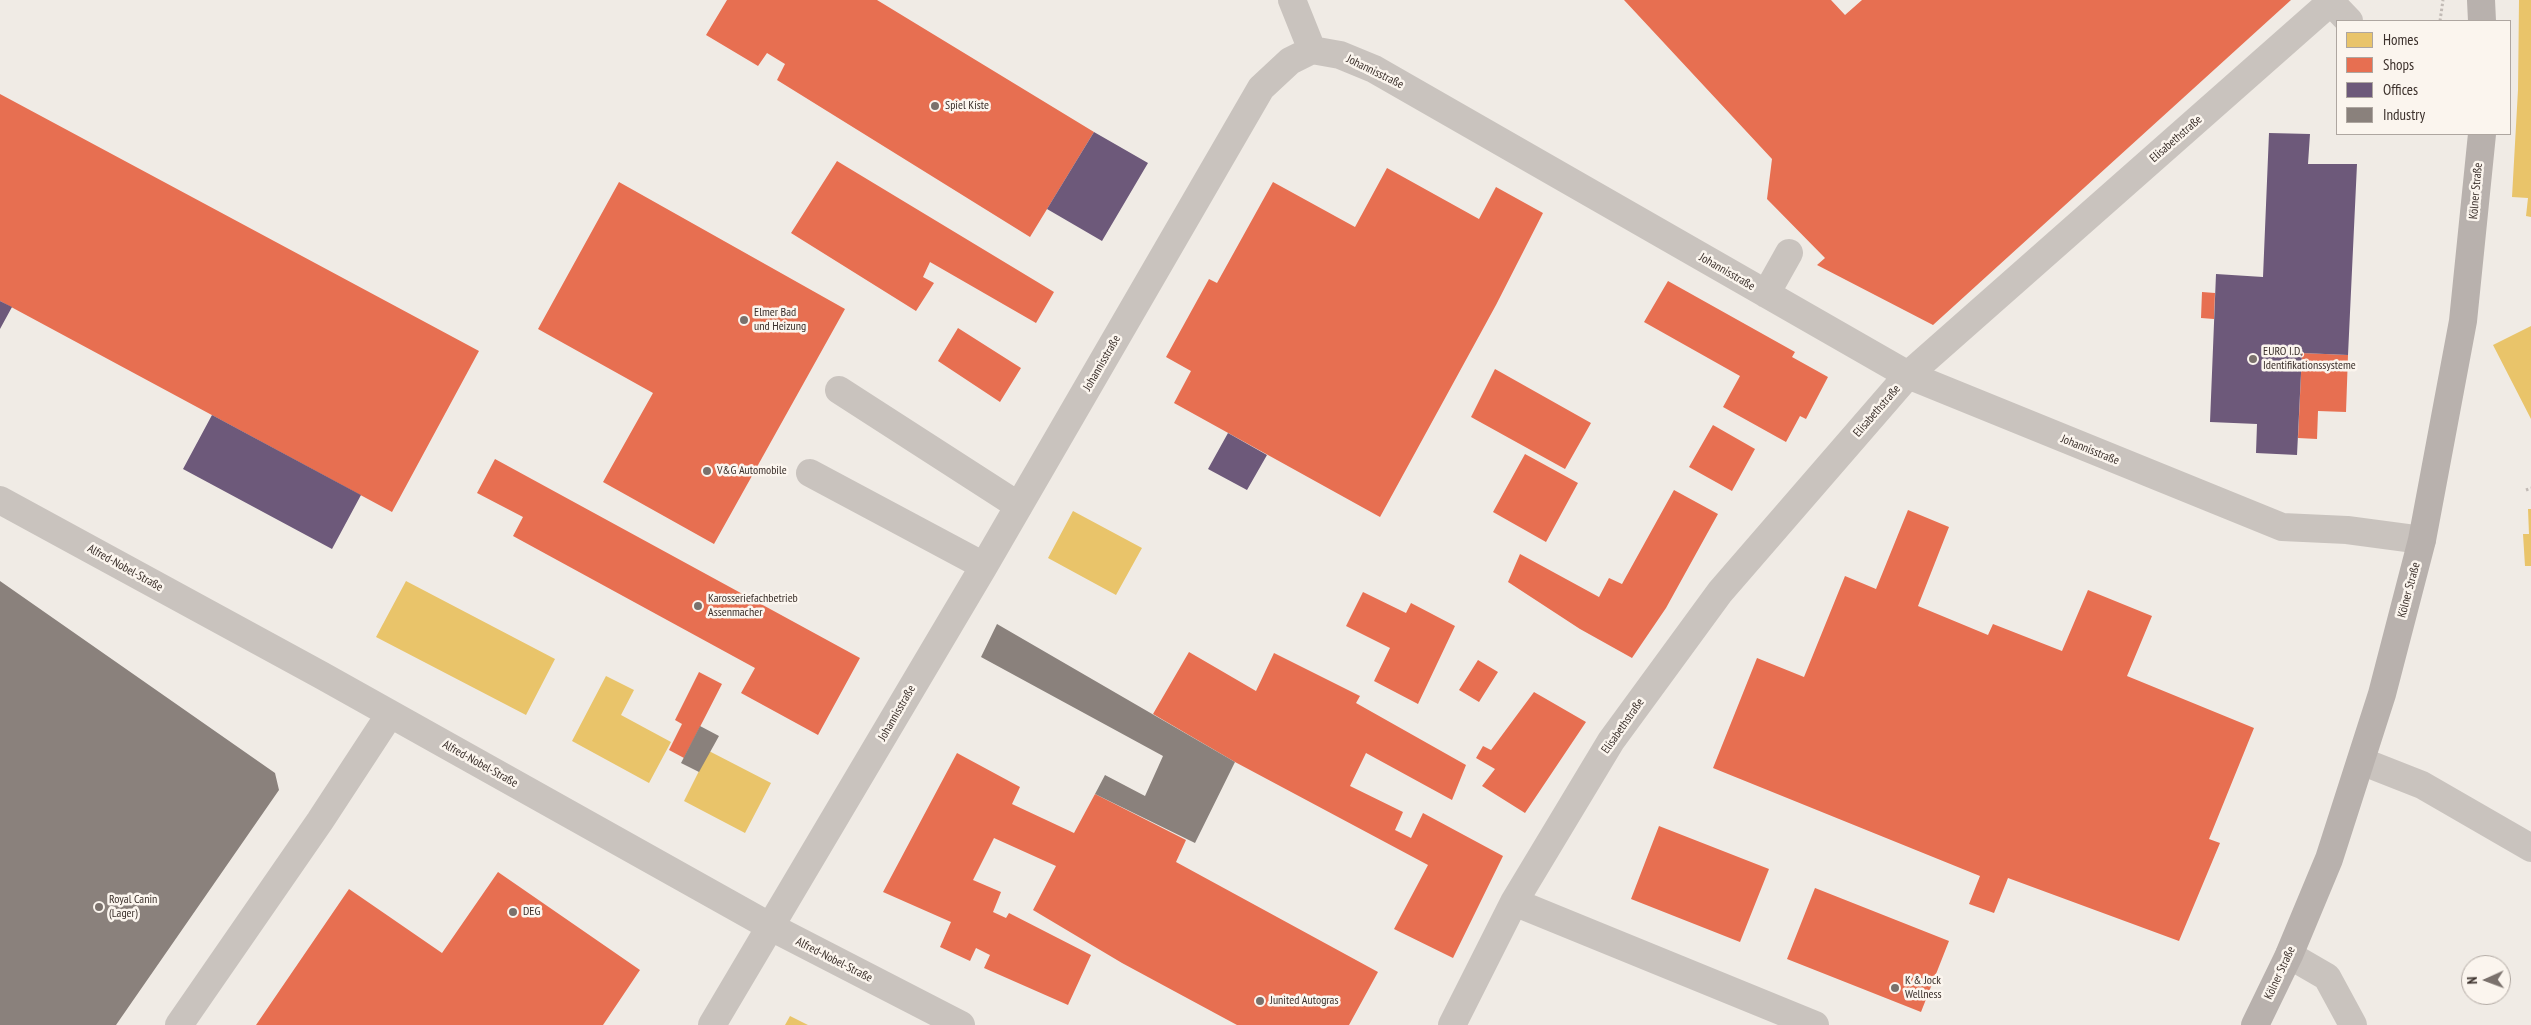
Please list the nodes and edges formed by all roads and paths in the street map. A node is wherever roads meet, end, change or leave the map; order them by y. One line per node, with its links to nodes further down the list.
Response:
1 (1292, 0): 7 (street)
2 (2443, 0): 5 (path)
3 (2481, 0): 6 (main road)
4 (2338, 8): 11 (street, Elisabethstraße)
5 (2440, 20)
6 (2482, 20)
7 (1312, 50): 10 (street, Johannisstraße); 17 (street, Johannisstraße)
8 (2482, 135): 18 (main road, Kölner Straße)
9 (1789, 253): 10 (street)
10 (1766, 294): 11 (street, Johannisstraße)
11 (1908, 375): 18 (street, Johannisstraße); 23 (street, Elisabethstraße)
12 (839, 390): 17 (street)
13 (810, 473): 19 (street)
14 (2531, 488): 15 (path)
15 (2526, 490)
16 (0, 500): 20 (street, Alfred-Nobel-Straße)
17 (1019, 506): 19 (street, Johannisstraße)
18 (2422, 540): 21 (main road, Kölner Straße)
19 (984, 566): 24 (street, Johannisstraße)
20 (390, 714): 24 (street, Alfred-Nobel-Straße); 26 (street)
21 (2361, 761): 22 (street); 25 (main road, Kölner Straße)
22 (2531, 848)
23 (1514, 902): 29 (street, Elisabethstraße); 30 (street)
24 (771, 927): 27 (street, Johannisstraße); 28 (street, Alfred-Nobel-Straße)
25 (2289, 955): 31 (main road, Kölner Straße); 32 (street)
26 (179, 1025)
27 (712, 1025)
28 (960, 1025)
29 (1452, 1025)
30 (1815, 1025)
31 (2255, 1025)
32 (2353, 1025)

